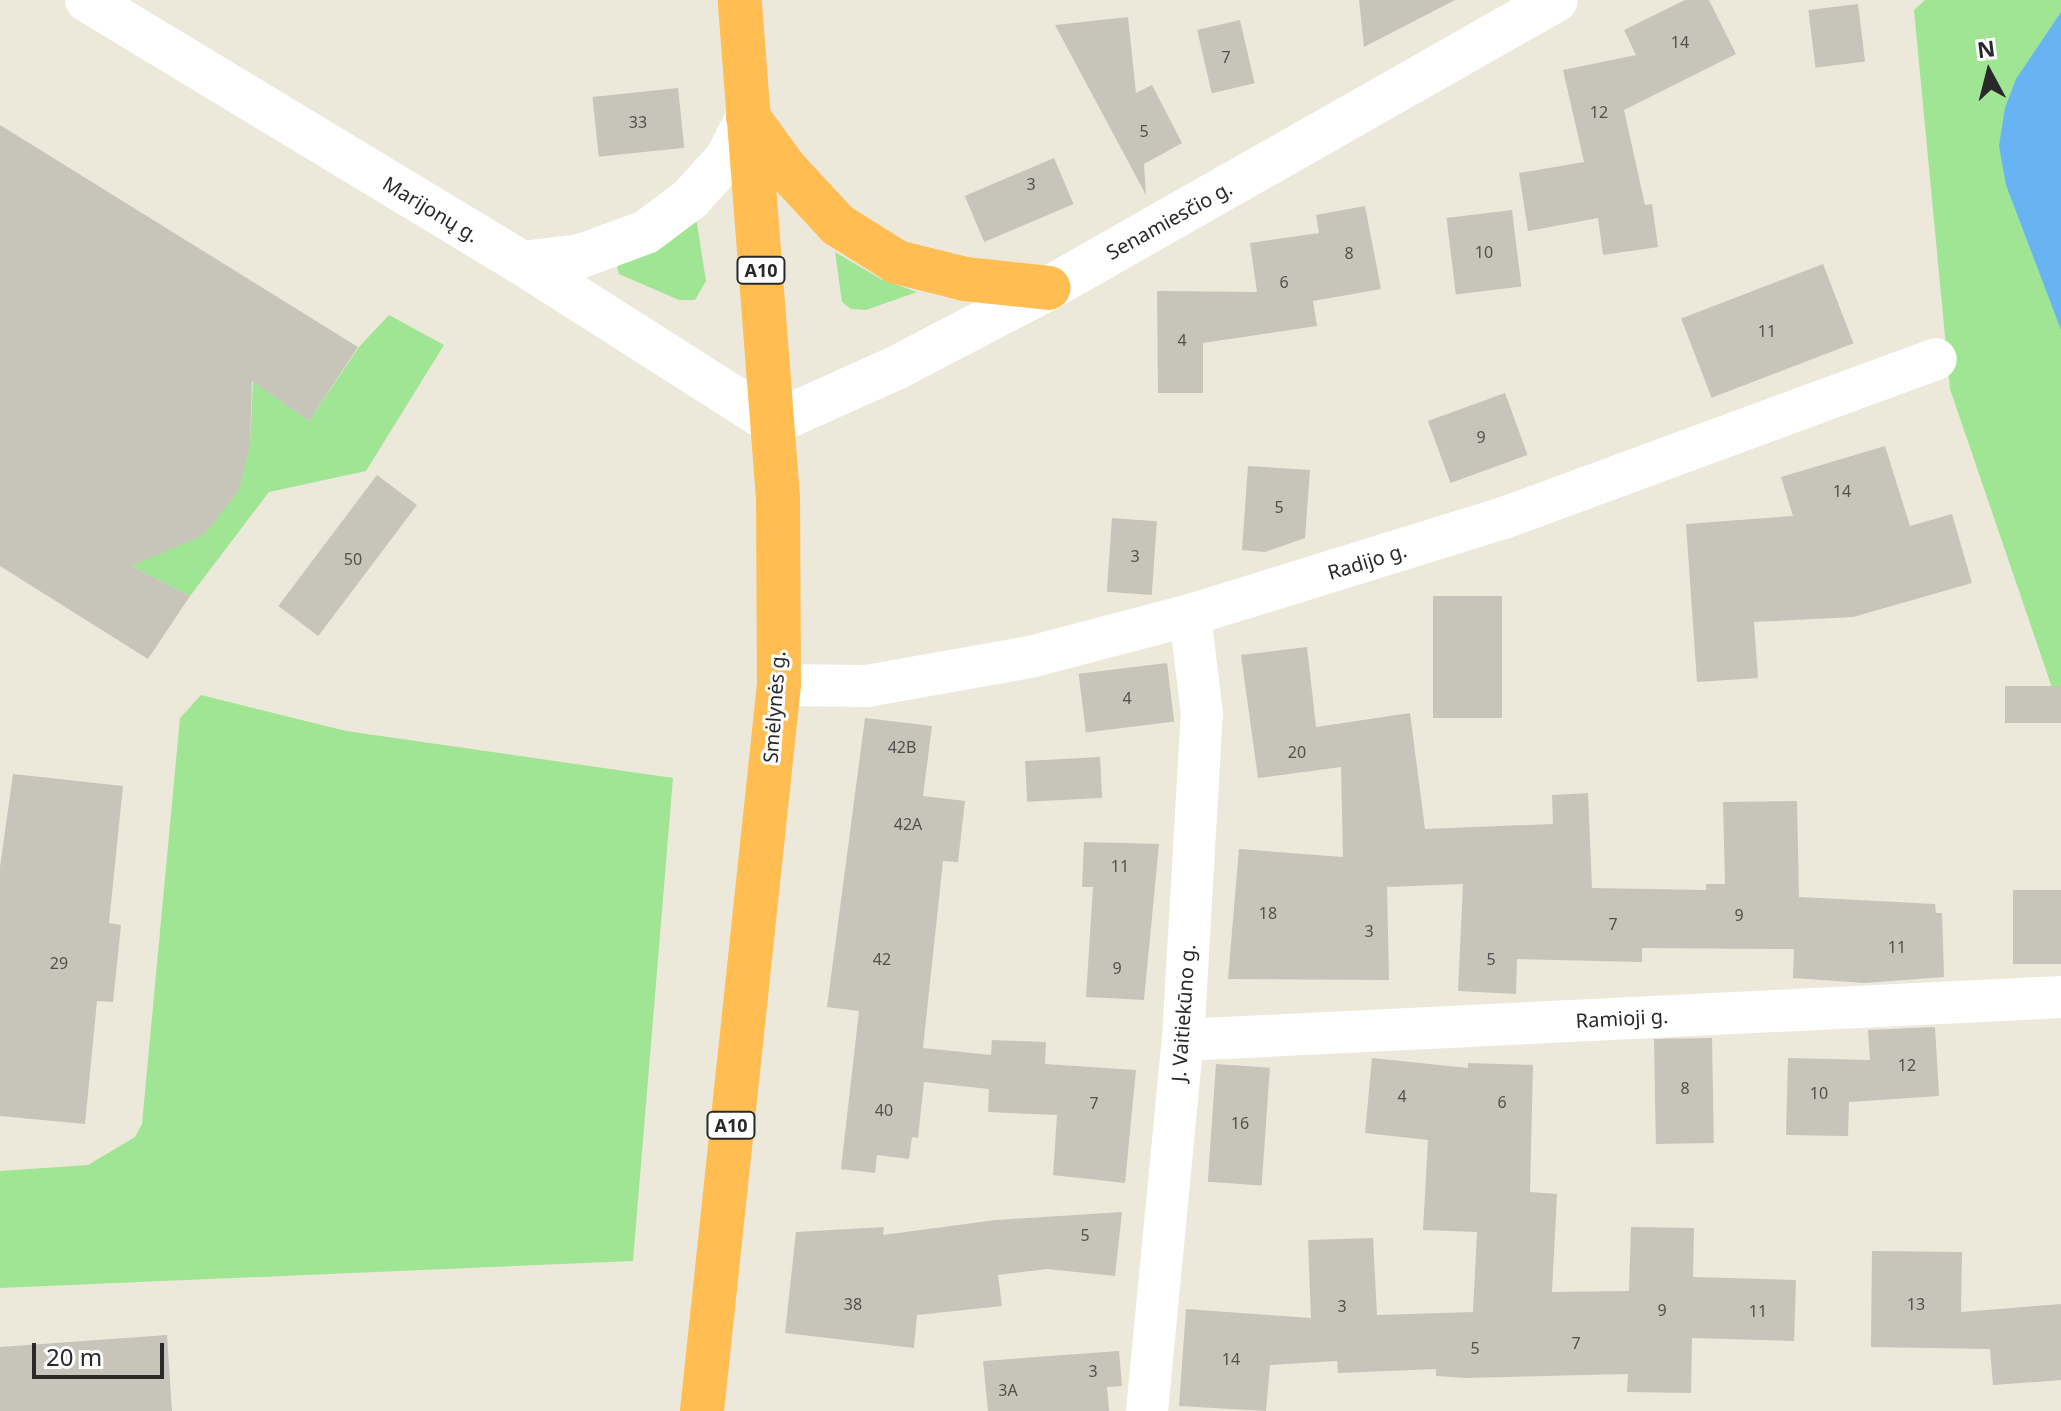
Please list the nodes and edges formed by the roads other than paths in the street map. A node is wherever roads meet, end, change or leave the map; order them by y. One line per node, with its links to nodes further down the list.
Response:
1 (87, 0): 5 (main road, Marijonų g.)
2 (740, 0): 4 (highway, Smėlynės g. / A10)
3 (1556, 0): 6 (main road, Senamiesčio g.)
4 (748, 117): 5 (main road); 6 (highway); 8 (highway, Smėlynės g. / A10)
5 (522, 263): 8 (main road, Marijonų g.)
6 (1049, 288): 8 (main road, Senamiesčio g.)
7 (1936, 359): 9 (street, Radijo g.)
8 (773, 423): 10 (highway, Smėlynės g. / A10)
9 (1190, 615): 10 (street, Radijo g.); 12 (street, J. Vaitiekūno g.)
10 (779, 685): 13 (highway, Smėlynės g. / A10)
11 (2061, 997): 12 (street, Ramioji g.)
12 (1183, 1040): 14 (street, J. Vaitiekūno g.)
13 (702, 1411)
14 (1147, 1411)

